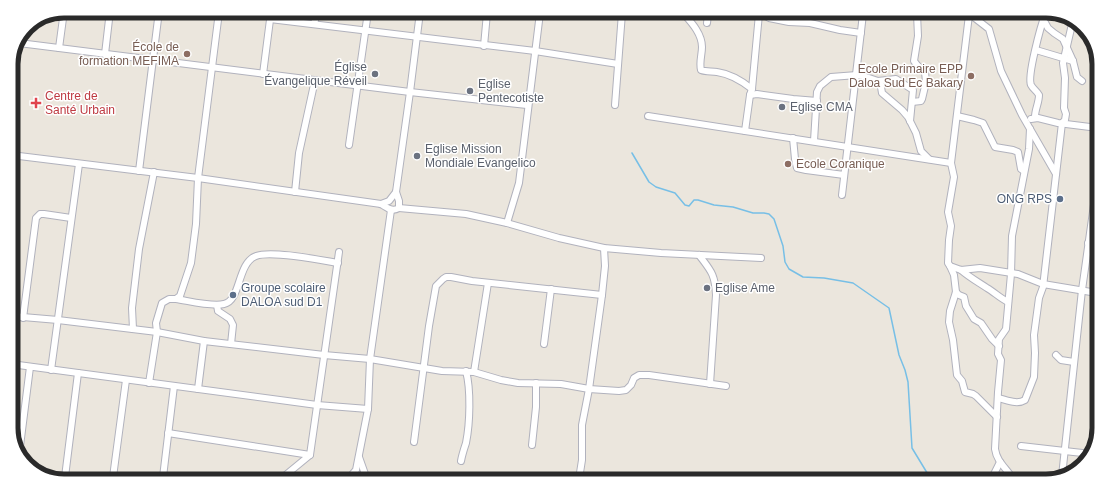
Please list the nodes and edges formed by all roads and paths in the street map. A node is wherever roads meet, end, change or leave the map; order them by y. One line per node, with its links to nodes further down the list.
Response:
1 (63, 18): 30 (street)
2 (109, 18): 34 (street)
3 (158, 18): 36 (street)
4 (218, 18): 39 (street)
5 (316, 18): 23 (street)
6 (367, 18): 25 (street)
7 (419, 18): 27 (street)
8 (487, 18): 29 (street)
9 (539, 18): 33 (street)
10 (622, 18): 38 (street)
11 (687, 18): 47 (street)
12 (708, 18): 22 (street)
13 (759, 18): 47 (street)
14 (769, 18): 26 (street)
15 (863, 18): 26 (street)
16 (917, 18): 49 (street)
17 (970, 18): 53 (street)
18 (974, 18): 56 (street)
19 (1044, 18): 31 (street)
20 (1044, 18): 32 (street)
21 (270, 19): 23 (street); 40 (street)
22 (707, 23)
23 (314, 24): 25 (street)
24 (1072, 26): 31 (street)
25 (366, 31): 27 (street); 45 (street)
26 (861, 32): 41 (street)
27 (417, 37): 29 (street); 46 (street)
28 (23, 43): 30 (street)
29 (484, 46): 33 (street)
30 (59, 48): 34 (street)
31 (1067, 48): 35 (street); 37 (street)
32 (1036, 50): 35 (street); 54 (street)
33 (535, 51): 38 (street); 50 (street)
34 (105, 54): 36 (street)
35 (1064, 59): 37 (street); 57 (street)
36 (154, 60): 39 (street); 69 (street)
37 (1073, 61): 44 (street)
38 (618, 64): 51 (street)
39 (212, 68): 40 (street); 74 (street)
40 (263, 74): 42 (street)
41 (856, 76): 43 (street); 48 (street); 64 (street)
42 (315, 80): 45 (street); 75 (street)
43 (880, 81): 49 (street); 55 (street)
44 (1082, 81)
45 (358, 86): 46 (street); 63 (street)
46 (410, 92): 50 (street); 76 (street)
47 (751, 92): 48 (street); 60 (street)
48 (816, 101): 62 (street)
49 (912, 102): 55 (street)
50 (527, 106): 83 (street)
51 (615, 106)
52 (648, 116): 60 (street)
53 (957, 116): 67 (street); 70 (street)
54 (1035, 117): 56 (street); 57 (street)
55 (910, 121): 66 (street)
56 (1026, 121): 59 (street)
57 (1062, 123): 58 (street); 72 (street)
58 (1092, 127)
59 (1030, 130): 70 (street); 72 (street)
60 (745, 131): 61 (street)
61 (793, 138): 62 (street); 73 (street)
62 (814, 141): 64 (street)
63 (349, 145)
64 (847, 147): 66 (street); 73 (street)
65 (18, 156): 68 (street)
66 (928, 159): 67 (street)
67 (951, 163): 91 (street)
68 (79, 164): 69 (street); 81 (street)
69 (139, 170): 71 (street)
70 (1024, 171): 93 (street)
71 (154, 172): 74 (street); 107 (street)
72 (1056, 174): 95 (street)
73 (844, 175): 77 (street)
74 (198, 178): 75 (street); 101 (street)
75 (295, 192): 78 (street)
76 (396, 192): 78 (street); 79 (street)
77 (842, 194)
78 (381, 204): 80 (street)
79 (399, 208): 80 (street); 83 (street)
80 (391, 210): 115 (street)
81 (71, 218): 105 (street); 106 (street)
82 (1092, 218): 84 (street)
83 (506, 223): 86 (street)
84 (1088, 243): 85 (street); 97 (street)
85 (1092, 243)
86 (604, 248): 88 (street); 100 (street)
87 (339, 252): 90 (street)
88 (699, 255): 89 (street); 127 (street)
89 (761, 258)
90 (338, 263): 103 (street); 113 (street)
91 (950, 266): 92 (street); 98 (street)
92 (961, 270): 93 (street); 102 (street)
93 (1010, 274): 95 (street); 102 (street)
94 (488, 282): 96 (street); 119 (street); 122 (street)
95 (1043, 284): 97 (street); 132 (street)
96 (551, 289): 100 (street); 111 (street)
97 (1082, 290): 99 (street); 116 (street)
98 (956, 292): 112 (street); 135 (street)
99 (1092, 292)
100 (602, 295): 130 (street)
101 (176, 299): 103 (street); 108 (street)
102 (1008, 302): 112 (street)
103 (217, 305): 110 (street)
104 (18, 317): 105 (street)
105 (23, 318): 106 (street)
106 (58, 320): 107 (street); 120 (street)
107 (133, 330): 108 (street)
108 (157, 332): 109 (street); 125 (street)
109 (204, 341): 110 (street); 131 (street)
110 (231, 344): 113 (street)
111 (544, 344)
112 (999, 346): 132 (street)
113 (324, 355): 115 (street); 133 (street)
114 (1056, 355): 116 (street)
115 (370, 359): 119 (street); 134 (street)
116 (1074, 362): 141 (street)
117 (18, 365): 118 (street)
118 (30, 367): 120 (street); 138 (street)
119 (424, 367): 121 (street); 137 (street)
120 (51, 370): 123 (street)
121 (466, 371): 122 (street); 145 (street)
122 (474, 372): 126 (street)
123 (78, 373): 124 (street); 148 (street)
124 (126, 380): 125 (street); 149 (street)
125 (149, 383): 128 (street)
126 (536, 383): 130 (street); 139 (street)
127 (710, 384): 129 (street); 130 (street)
128 (174, 386): 131 (street); 136 (street)
129 (726, 386)
130 (589, 388): 154 (street)
131 (198, 389): 133 (street)
132 (998, 398): 135 (street)
133 (317, 405): 134 (street); 143 (street)
134 (368, 409): 144 (street)
135 (997, 417): 146 (street)
136 (168, 433): 143 (street); 150 (street)
137 (414, 442)
138 (20, 444)
139 (532, 445)
140 (1021, 446): 141 (street)
141 (1064, 451): 142 (street); 147 (street)
142 (1085, 453)
143 (310, 455): 151 (street)
144 (359, 457): 152 (street); 153 (street)
145 (461, 461)
146 (1000, 462): 155 (street); 156 (street)
147 (1062, 471)
148 (65, 474)
149 (113, 474)
150 (163, 474)
151 (287, 474)
152 (352, 474)
153 (365, 474)
154 (580, 474)
155 (994, 474)
156 (1009, 474)

